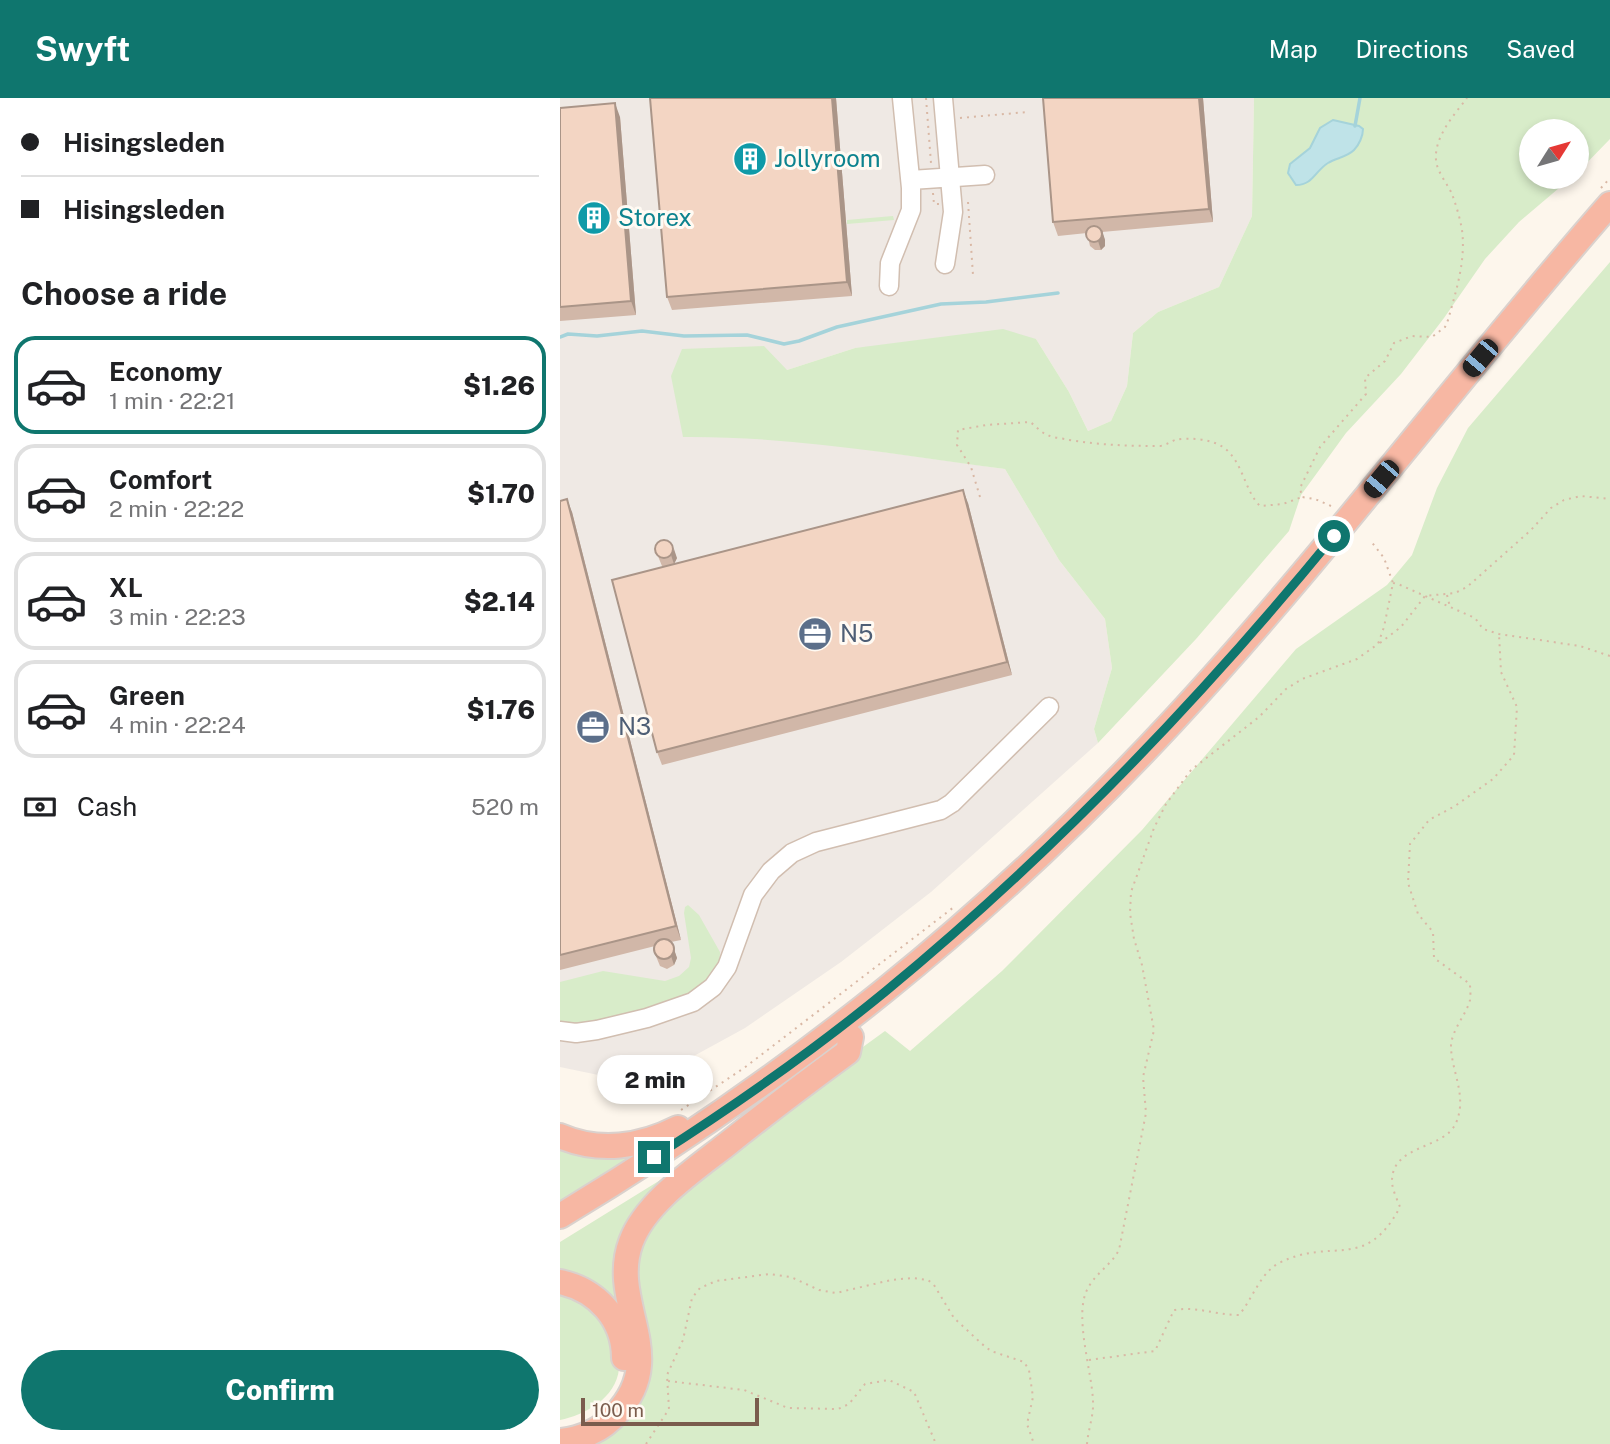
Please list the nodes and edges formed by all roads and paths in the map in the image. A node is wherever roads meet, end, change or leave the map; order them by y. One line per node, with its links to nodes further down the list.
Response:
1 (902, 98): 9 (lane)
2 (943, 98): 5 (lane)
3 (1467, 98): 15 (path)
4 (1027, 112): 5 (path)
5 (936, 120): 8 (lane)
6 (985, 175): 8 (lane)
7 (1610, 177): 10 (path)
8 (950, 178): 9 (lane); 12 (lane)
9 (911, 180): 13 (lane)
10 (1603, 199): 32 (highway)
11 (1610, 227): 31 (highway)
12 (945, 264)
13 (888, 286)
14 (980, 497): 15 (path)
15 (1302, 497): 18 (path)
16 (1610, 499): 22 (path)
17 (1337, 505): 19 (path)
18 (1331, 506)
19 (1330, 513)
20 (1370, 540): 21 (path)
21 (1393, 583): 23 (path); 26 (path)
22 (1447, 594): 23 (path); 24 (path)
23 (1425, 596): 24 (path); 26 (path)
24 (1451, 608): 25 (path)
25 (1499, 634): 27 (path); 38 (path)
26 (1378, 644): 38 (path)
27 (1610, 656)
28 (1049, 707): 30 (lane)
29 (960, 902): 33 (path)
30 (560, 1031)
31 (851, 1037): 36 (highway); 41 (highway)
32 (754, 1090): 34 (highway); 35 (highway)
33 (676, 1113)
34 (560, 1136)
35 (560, 1216)
36 (560, 1234)
37 (560, 1282): 40 (highway)
38 (1089, 1360): 45 (path)
39 (667, 1380): 42 (path); 43 (path); 44 (path)
40 (560, 1426)
41 (560, 1441)
42 (646, 1444)
43 (936, 1444)
44 (1034, 1444)
45 (1087, 1444)

